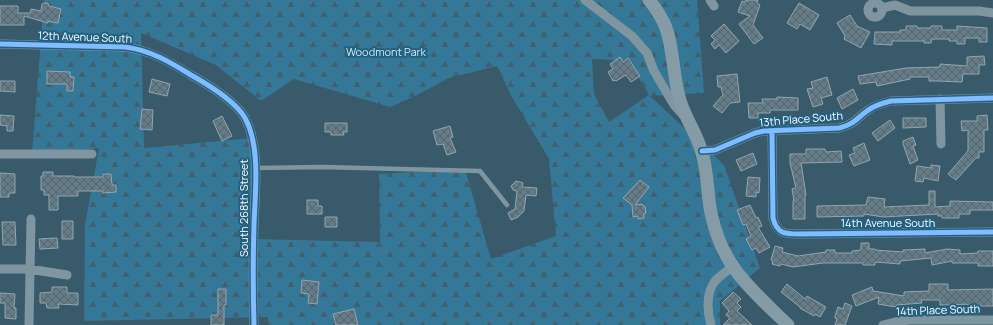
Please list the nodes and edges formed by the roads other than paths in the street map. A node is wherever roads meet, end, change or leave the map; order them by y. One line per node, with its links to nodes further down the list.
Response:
1 (585, 0): 10 (street)
2 (649, 0): 10 (main road)
3 (894, 3): 4 (street); 5 (street)
4 (882, 8)
5 (993, 13)
6 (0, 44): 7 (street, 12th Avenue South)
7 (208, 85): 16 (street, South 268th Street)
8 (993, 98): 9 (street, 13th Place South)
9 (940, 99): 11 (street, 13th Place South); 12 (street)
10 (686, 117): 13 (main road)
11 (772, 131): 13 (street, 13th Place South); 19 (street, 14th Avenue South)
12 (941, 144)
13 (702, 151): 20 (main road)
14 (0, 154): 15 (street)
15 (92, 154)
16 (255, 168): 17 (lane); 27 (street, South 268th Street)
17 (506, 205)
18 (31, 219): 22 (street)
19 (993, 232)
20 (732, 267): 28 (street); 29 (main road)
21 (0, 269): 22 (street)
22 (29, 269): 23 (street); 26 (street)
23 (67, 275)
24 (993, 320): 25 (street, 14th Place South)
25 (957, 323): 30 (street, 14th Place South)
26 (29, 325)
27 (254, 325)
28 (711, 325)
29 (788, 325)
30 (884, 325)

